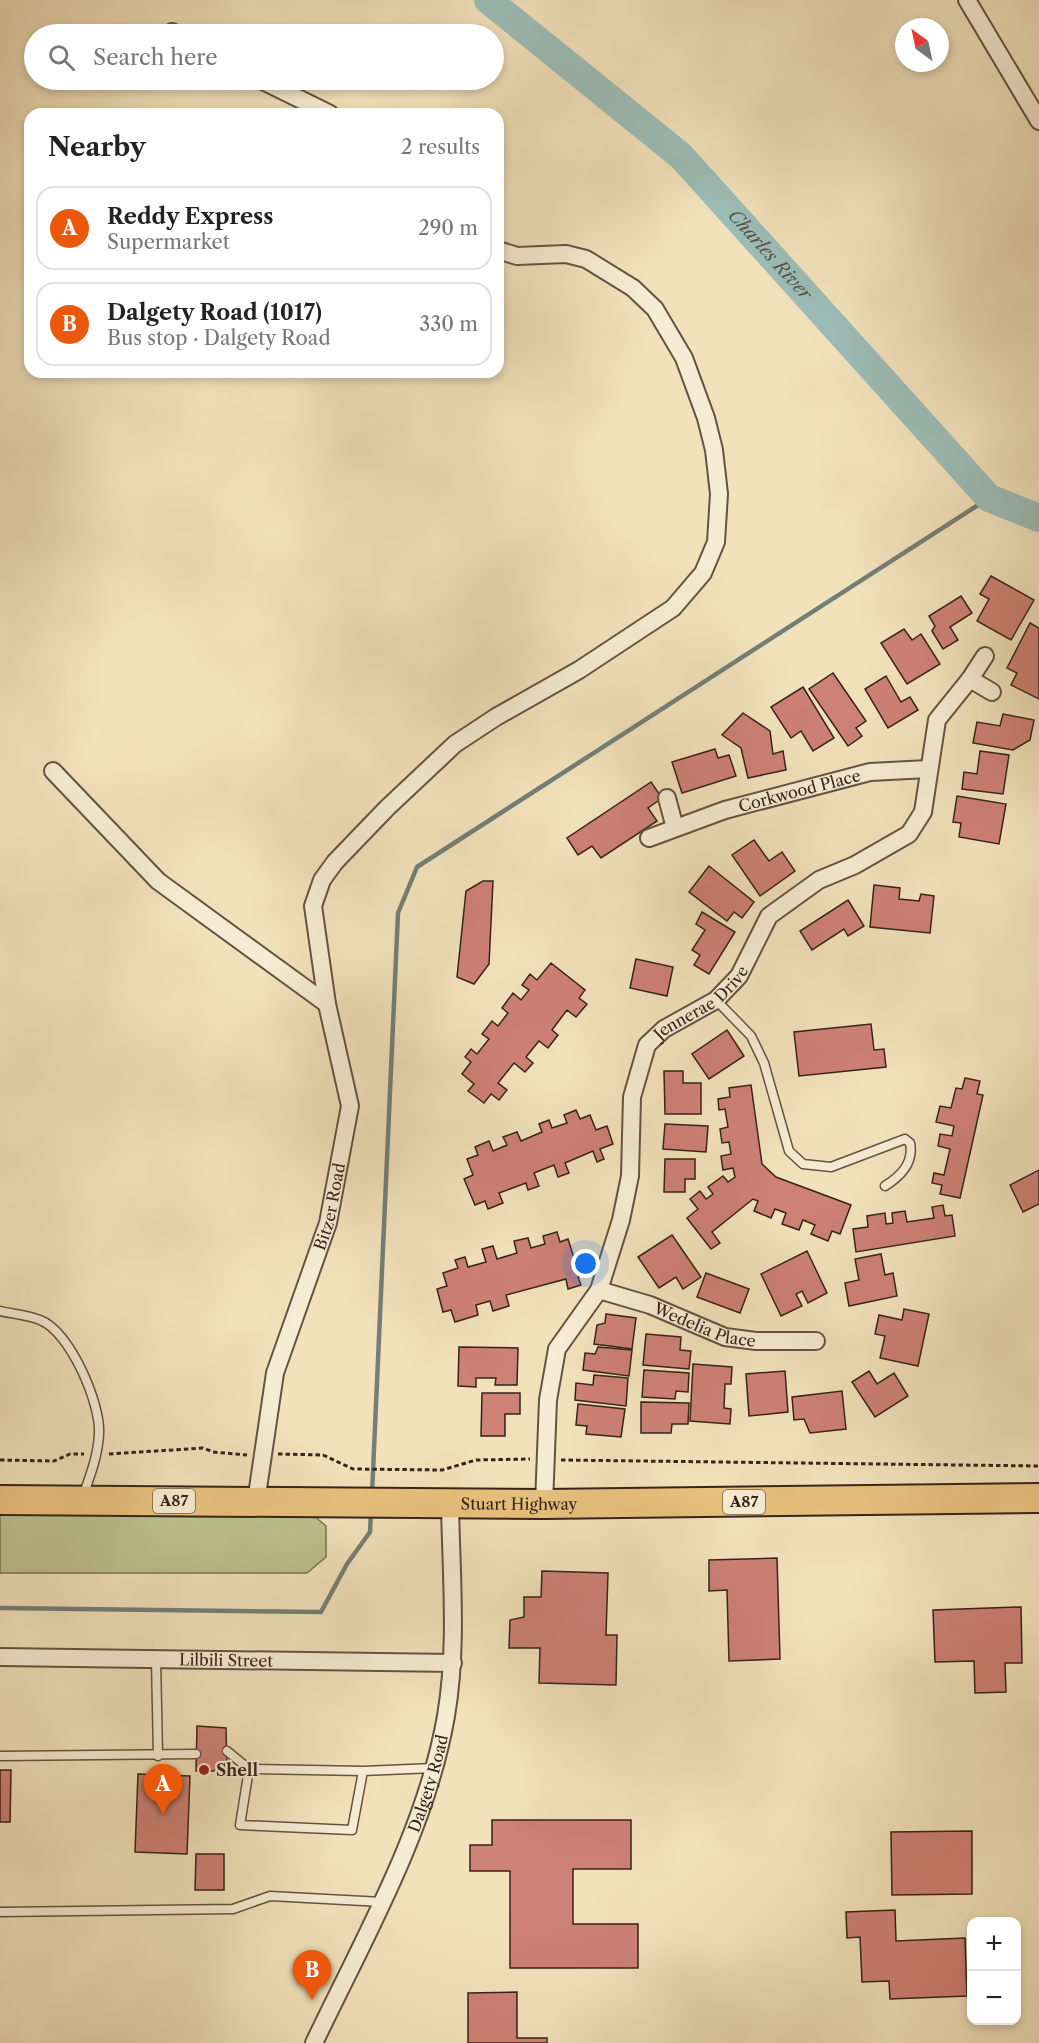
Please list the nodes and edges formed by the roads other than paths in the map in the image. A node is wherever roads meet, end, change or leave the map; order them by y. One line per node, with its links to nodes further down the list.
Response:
1 (967, 0): 4 (street)
2 (281, 90): 3 (street)
3 (318, 108)
4 (1037, 117)
5 (504, 252): 15 (street, Bitzer Road)
6 (985, 656): 7 (street, Jennerae Drive)
7 (970, 679): 8 (street); 9 (street, Jennerae Drive)
8 (992, 692)
9 (928, 769): 12 (street, Corkwood Place); 14 (street, Jennerae Drive)
10 (53, 771): 15 (street)
11 (667, 798): 12 (street)
12 (675, 828): 13 (street, Corkwood Place)
13 (649, 838)
14 (716, 1000): 16 (lane); 17 (street, Jennerae Drive)
15 (327, 1004): 23 (street, Bitzer Road)
16 (885, 1186)
17 (599, 1290): 19 (street, Wedelia Place); 25 (street, Jennerae Drive)
18 (0, 1311): 22 (lane)
19 (816, 1341)
20 (1039, 1498): 25 (highway, Stuart Highway / A87)
21 (0, 1500): 22 (highway, Stuart Highway / A87)
22 (82, 1501): 23 (highway, Stuart Highway / A87)
23 (256, 1502): 24 (highway, Stuart Highway / A87)
24 (450, 1503): 25 (highway, Stuart Highway / A87); 28 (street, Dalgety Road)
25 (543, 1504)
26 (0, 1657): 27 (street, Lilbili Street)
27 (156, 1660): 28 (street, Lilbili Street); 32 (lane)
28 (453, 1663): 33 (street, Dalgety Road)
29 (227, 1751): 34 (lane)
30 (196, 1754): 32 (lane)
31 (0, 1756): 32 (lane)
32 (158, 1756)
33 (434, 1768): 35 (lane); 36 (street, Dalgety Road)
34 (249, 1769): 35 (lane); 35 (lane)
35 (363, 1771)
36 (382, 1902): 37 (lane); 38 (street, Dalgety Road)
37 (0, 1912)
38 (314, 2043)

